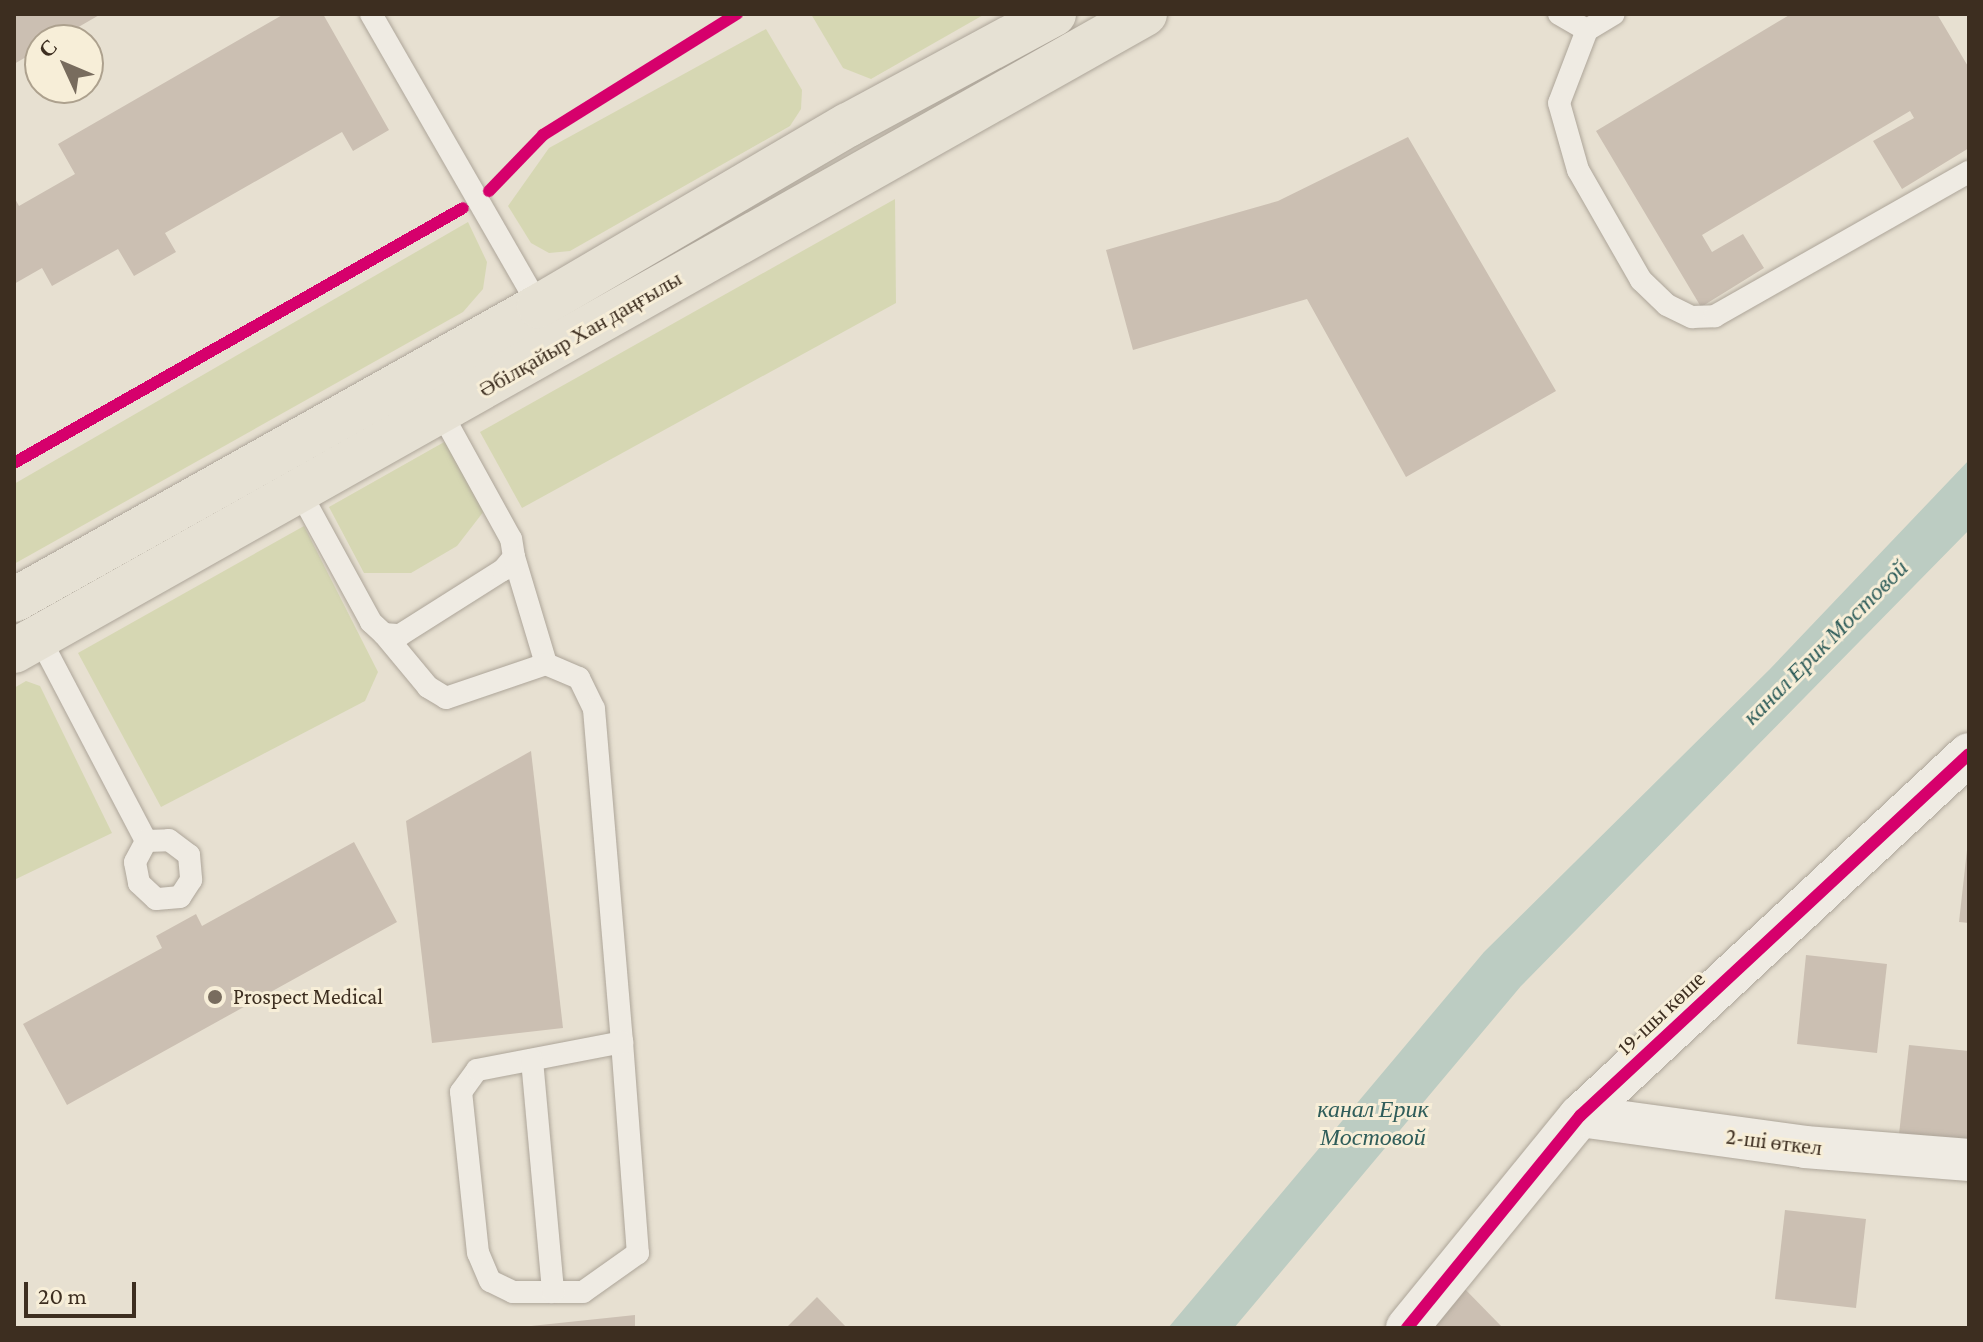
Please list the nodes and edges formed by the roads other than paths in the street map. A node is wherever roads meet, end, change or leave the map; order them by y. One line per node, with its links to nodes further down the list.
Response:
1 (371, 14): 9 (lane)
2 (1054, 14): 7 (main road, Әбілқайыр Хан даңғылы)
3 (1145, 14): 7 (main road, Әбілқайыр Хан даңғылы)
4 (1559, 14): 6 (lane)
5 (1614, 14): 6 (lane)
6 (1587, 30): 8 (lane)
7 (860, 146): 9 (main road, Әбілқайыр Хан даңғылы); 10 (main road, Әбілқайыр Хан даңғылы)
8 (1969, 172)
9 (539, 306): 10 (lane); 14 (main road, Әбілқайыр Хан даңғылы)
10 (561, 345): 11 (main road, Әбілқайыр Хан даңғылы)
11 (442, 414): 12 (main road, Әбілқайыр Хан даңғылы); 13 (lane)
12 (301, 494): 15 (lane); 16 (main road, Әбілқайыр Хан даңғылы)
13 (514, 557): 15 (lane); 17 (lane)
14 (14, 600)
15 (384, 634): 17 (lane)
16 (26, 644): 19 (lane)
17 (546, 664): 20 (lane)
18 (1969, 754): 22 (street, 19-шы көше)
19 (146, 841)
20 (622, 1042): 21 (lane); 24 (lane)
21 (532, 1060): 24 (lane); 24 (lane)
22 (1580, 1116): 23 (street, 2-шi өткел); 25 (street, 19-шы көше)
23 (1969, 1160)
24 (553, 1292)
25 (1407, 1328)

